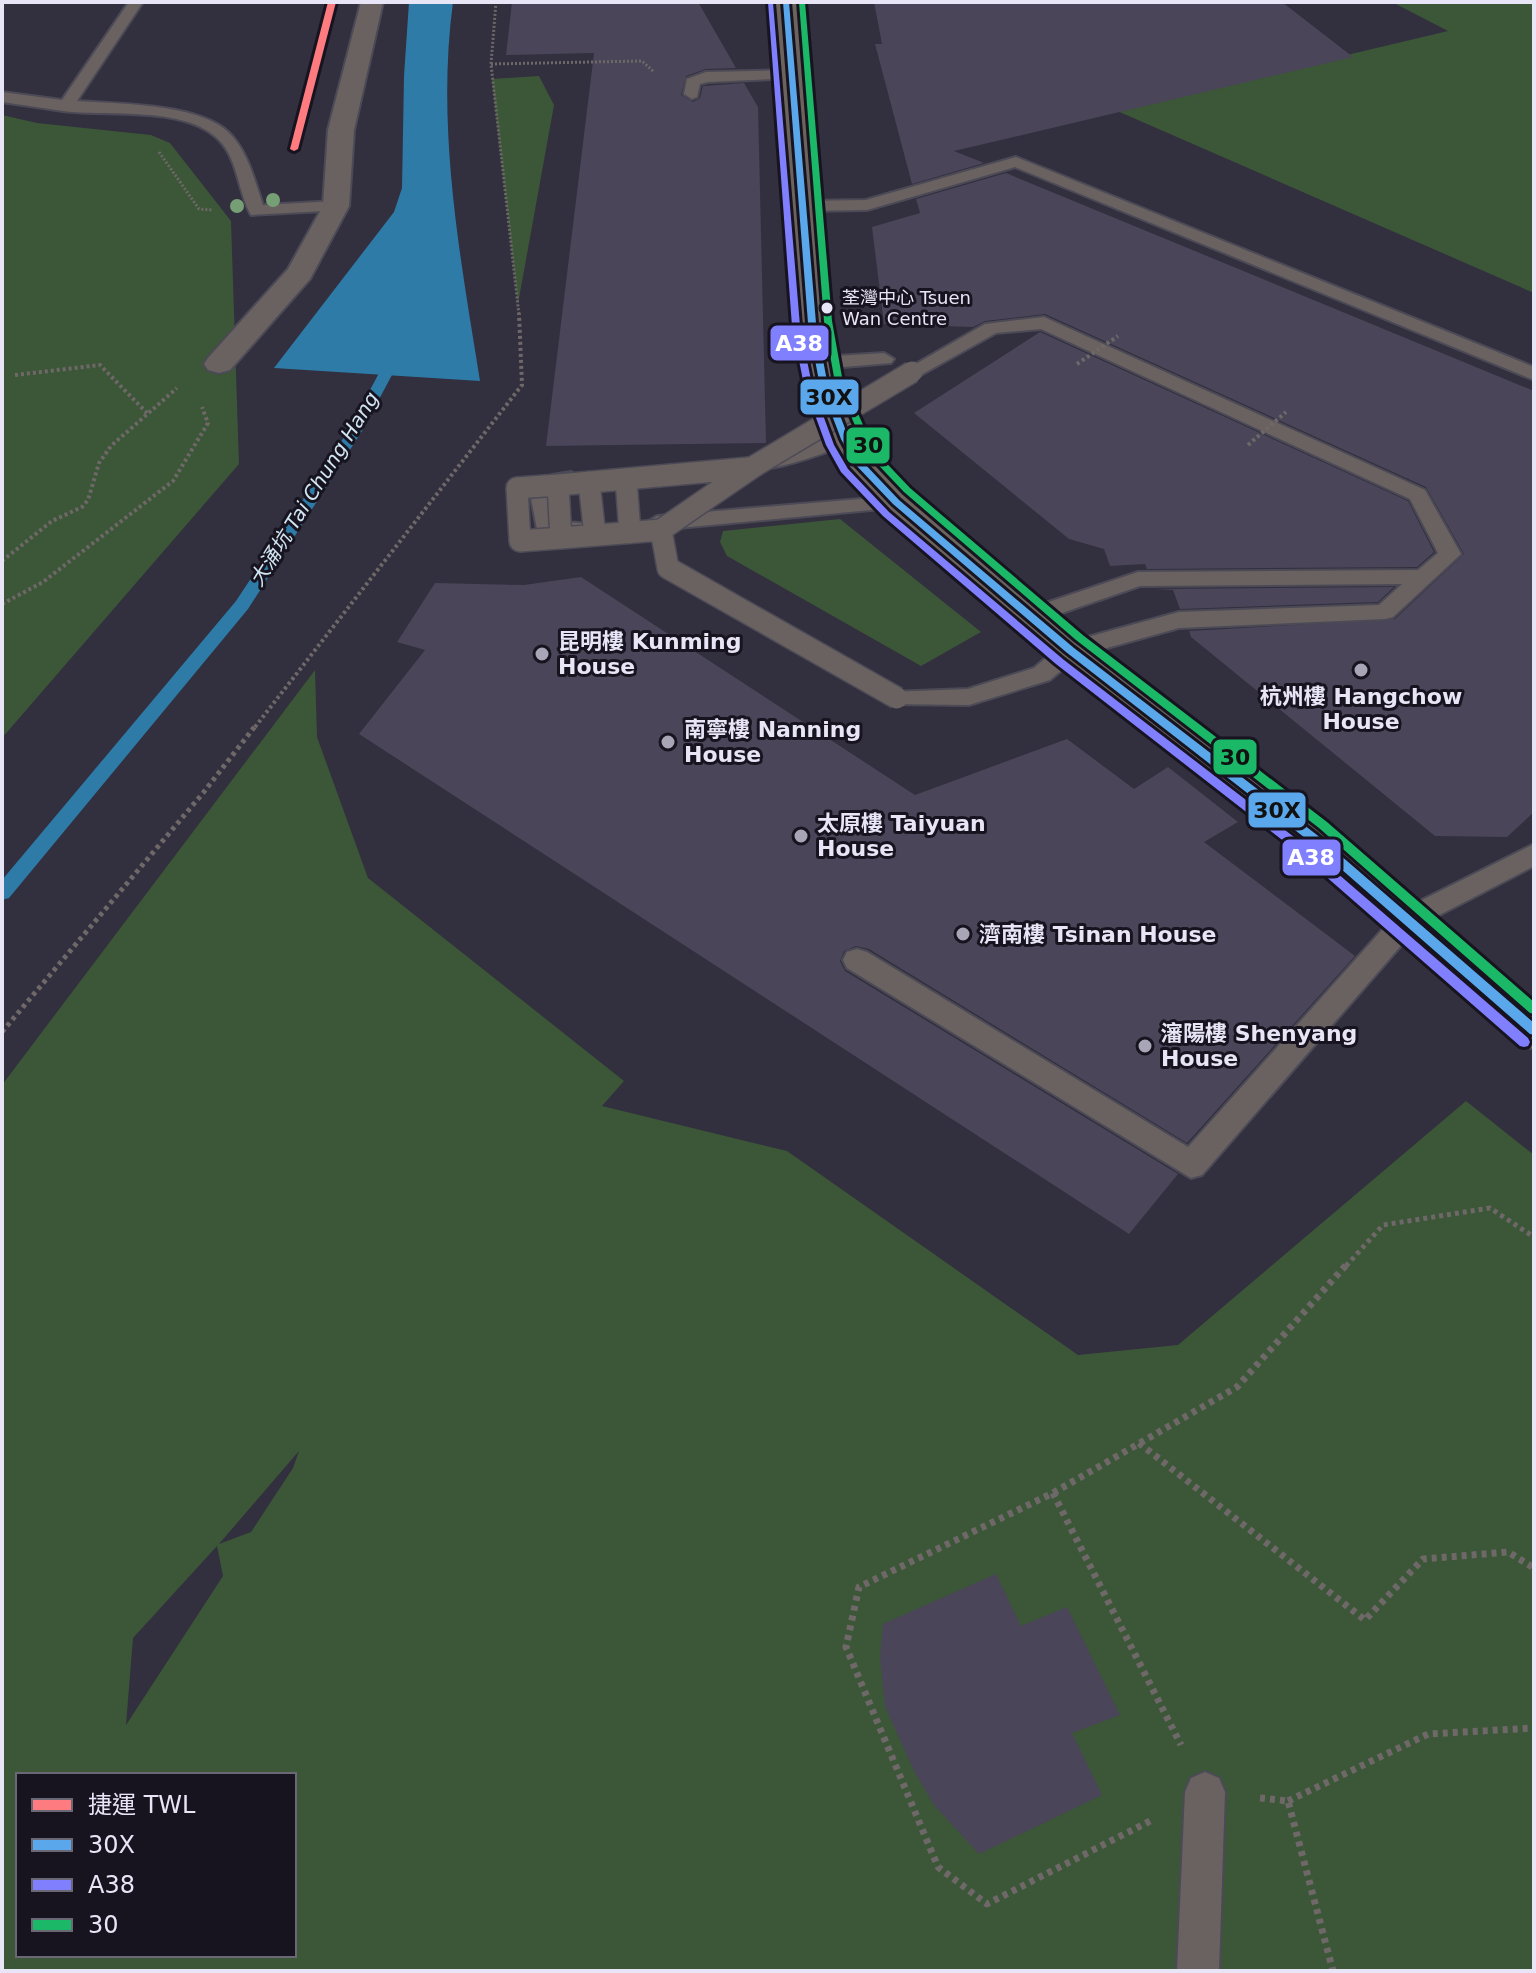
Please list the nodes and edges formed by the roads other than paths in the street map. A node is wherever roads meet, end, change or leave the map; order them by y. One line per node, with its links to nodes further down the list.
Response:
1 (136, 2): 7 (lane)
2 (372, 2): 8 (street)
3 (786, 2): 4 (street)
4 (793, 75): 5 (lane); 9 (street)
5 (692, 94)
6 (2, 97): 7 (lane)
7 (65, 107): 8 (lane)
8 (336, 206): 12 (street)
9 (803, 206): 11 (street); 13 (lane)
10 (884, 359): 11 (lane)
11 (820, 363): 14 (street)
12 (218, 365)
13 (1534, 374)
14 (845, 439): 19 (street); 19 (lane)
15 (753, 467): 16 (lane, bridge); 20 (lane, bridge); 24 (lane, bridge)
16 (626, 479): 17 (lane, bridge); 21 (lane, bridge)
17 (589, 482): 18 (lane, bridge); 22 (lane, bridge)
18 (558, 485): 23 (lane, bridge); 23 (lane, bridge)
19 (896, 502): 25 (street)
20 (661, 530): 21 (lane, bridge); 26 (lane, bridge)
21 (630, 533): 22 (lane, bridge)
22 (595, 535): 23 (lane, bridge)
23 (561, 538)
24 (1424, 577): 25 (lane); 26 (lane)
25 (1030, 616): 26 (street)
26 (1070, 650): 28 (street)
27 (1534, 854): 28 (lane)
28 (1408, 919): 29 (lane); 30 (street)
29 (857, 960)
30 (1534, 1030)
31 (1205, 1792): 32 (lane)
32 (1198, 1971)

